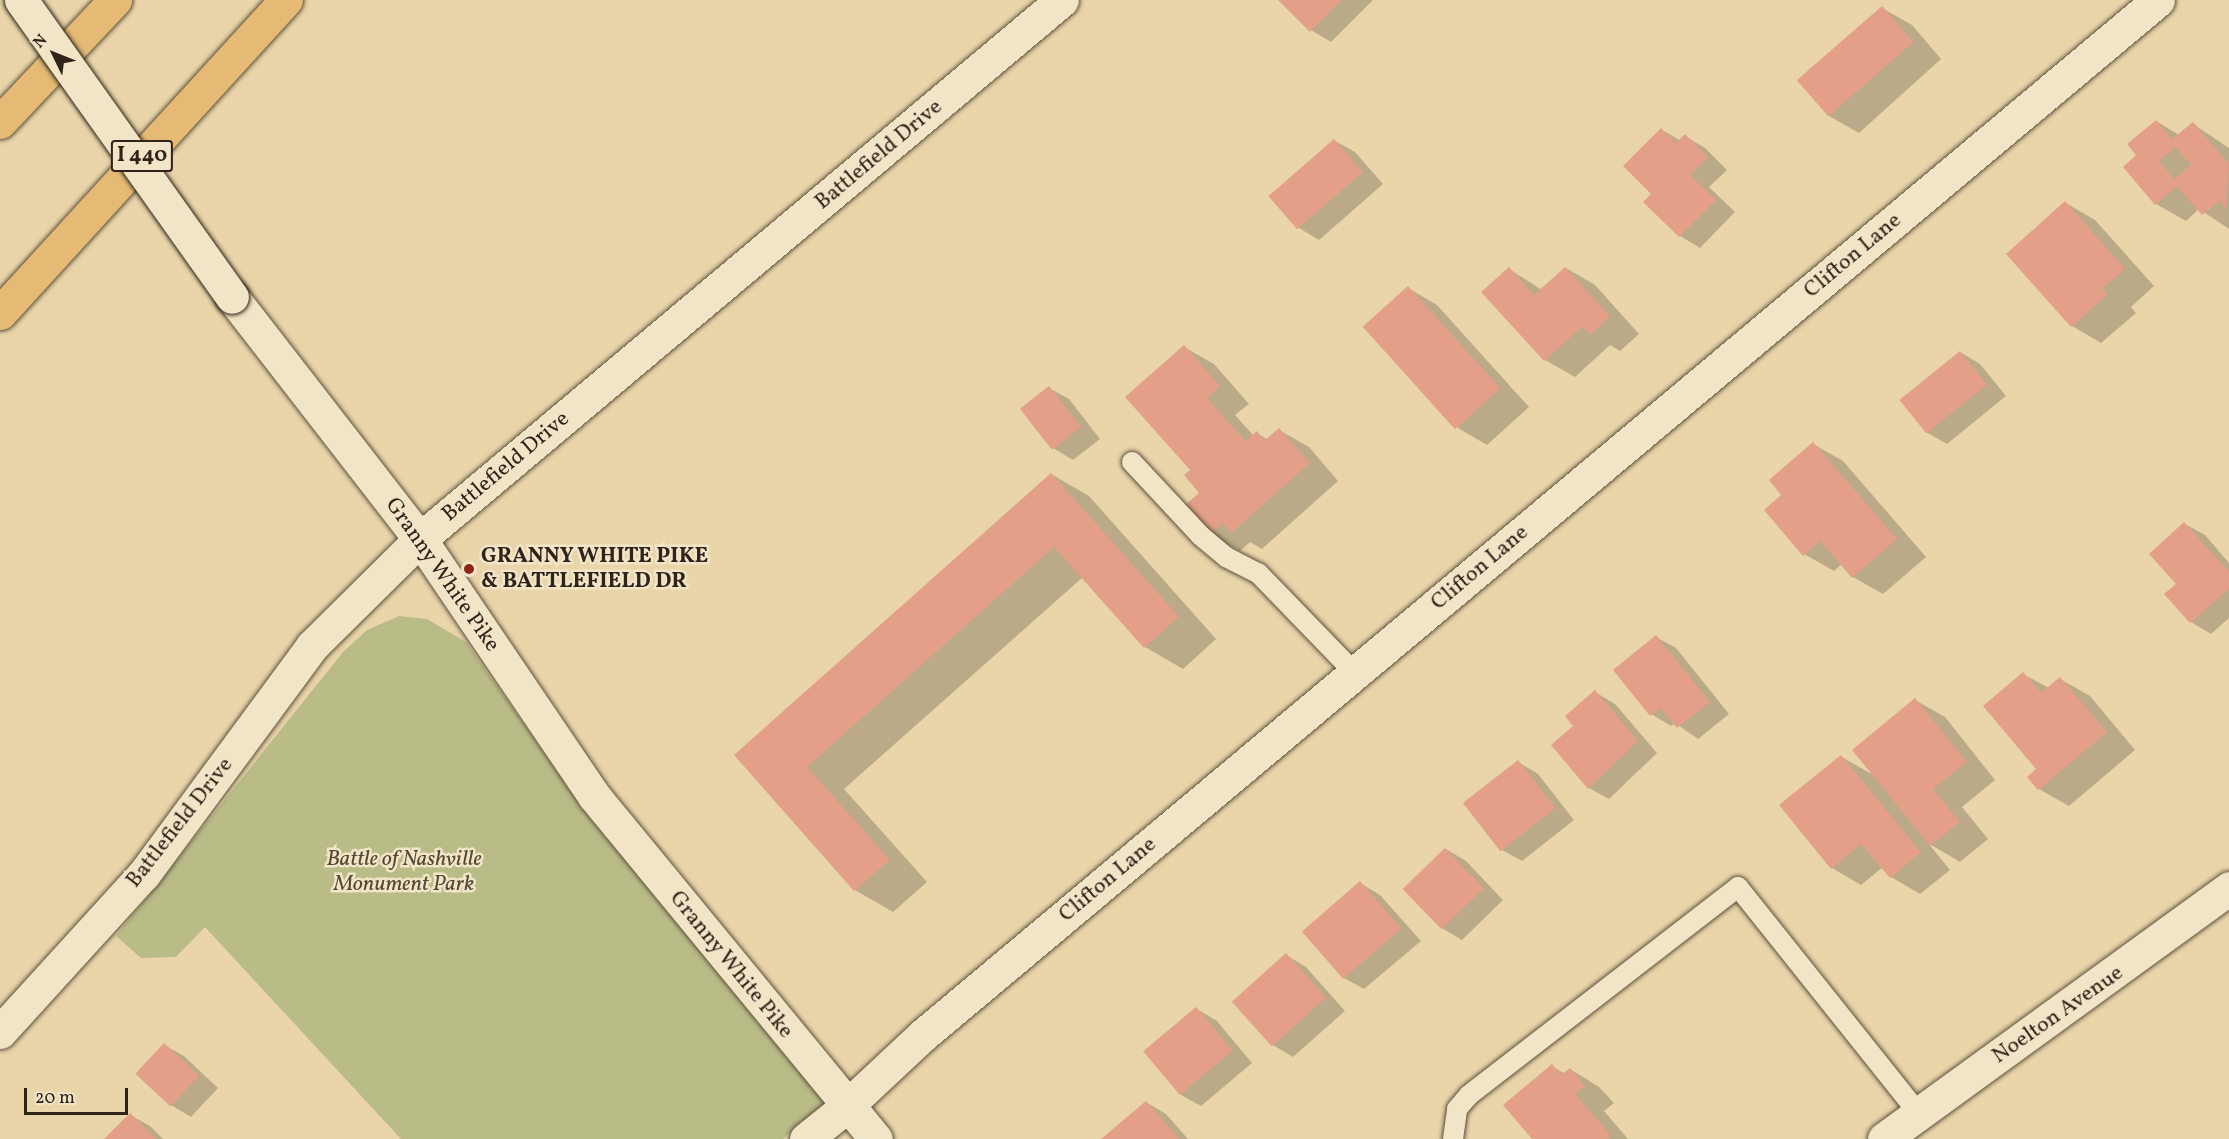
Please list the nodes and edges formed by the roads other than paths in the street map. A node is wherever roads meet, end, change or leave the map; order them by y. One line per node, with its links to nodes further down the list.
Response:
1 (21, 0): 9 (street, Granny White Pike, bridge)
2 (115, 0): 6 (highway)
3 (286, 0): 7 (highway, I 440)
4 (1062, 0): 9 (street, Battlefield Drive)
5 (2158, 0): 10 (street, Clifton Lane)
6 (0, 122)
7 (0, 314)
8 (1132, 462): 10 (lane)
9 (420, 539): 12 (street, Battlefield Drive); 13 (street, Granny White Pike)
10 (1355, 672): 13 (street, Clifton Lane)
11 (2229, 888): 14 (street, Noelton Avenue)
12 (0, 1032)
13 (848, 1106): 15 (street, Clifton Lane); 16 (street, Granny White Pike)
14 (1918, 1114): 17 (lane); 18 (street, Noelton Avenue)
15 (806, 1139)
16 (876, 1139)
17 (1453, 1139)
18 (1884, 1139)

